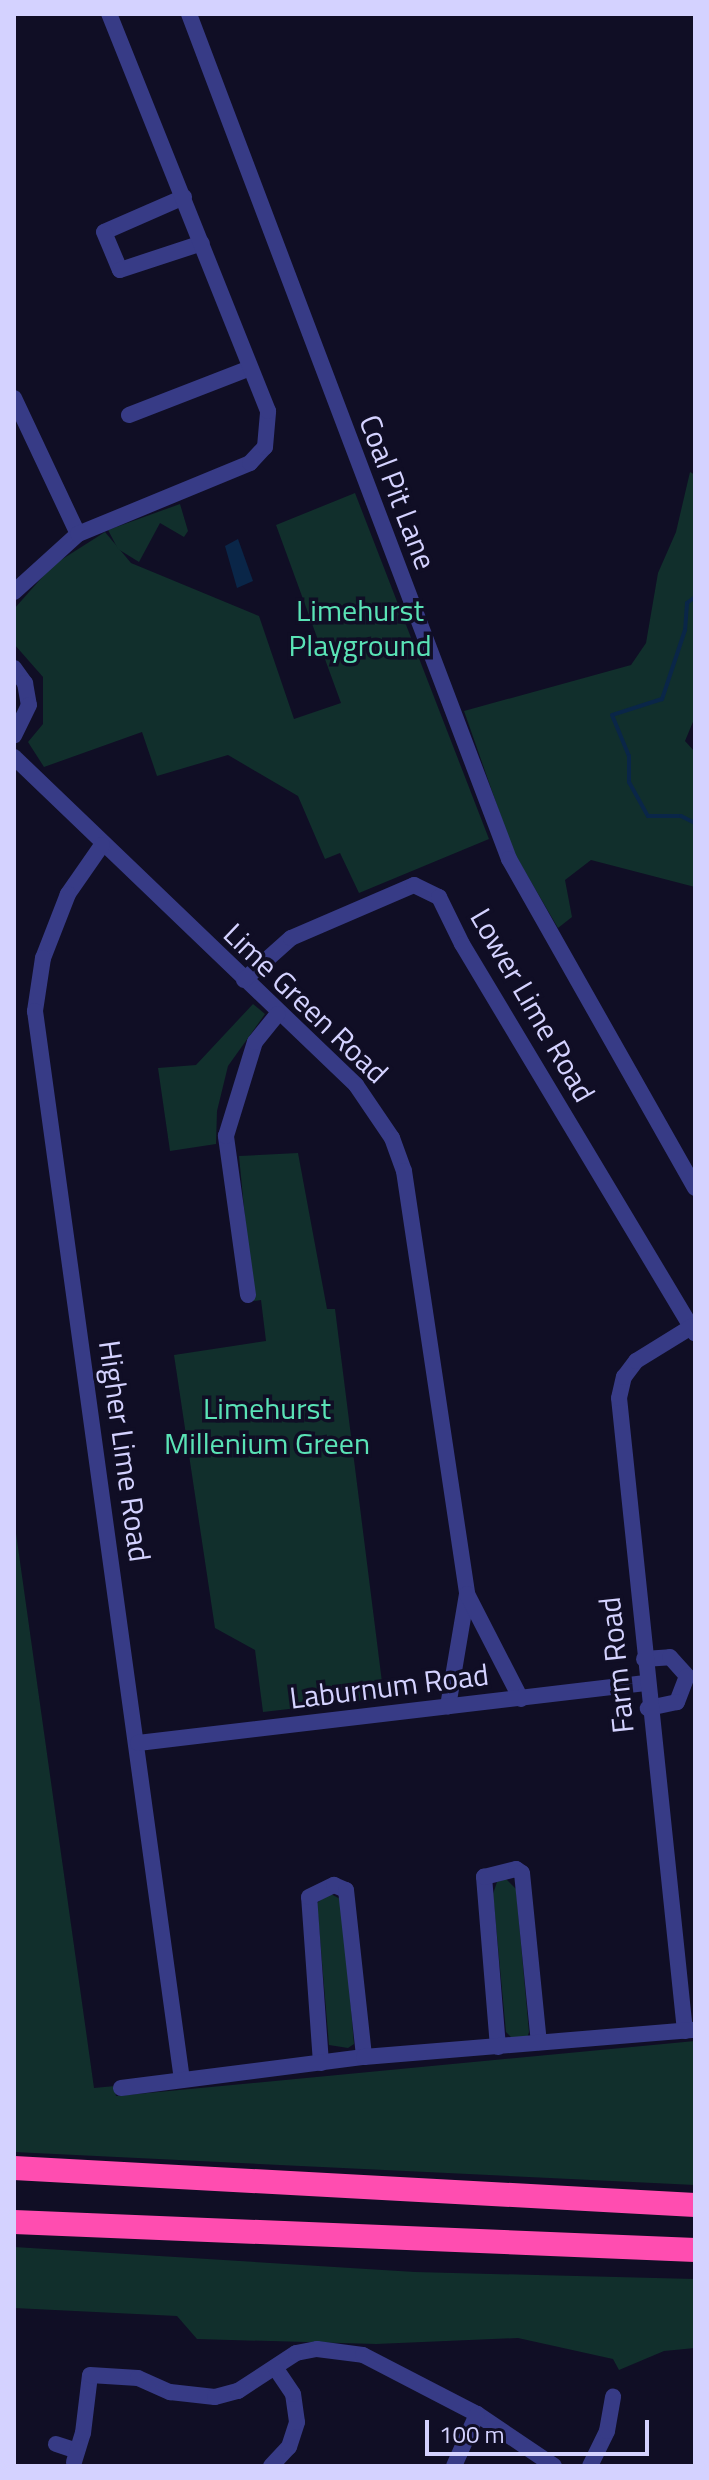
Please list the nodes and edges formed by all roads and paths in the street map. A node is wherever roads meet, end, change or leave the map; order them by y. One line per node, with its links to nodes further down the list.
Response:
1 (109, 14): 3 (street)
2 (189, 14): 16 (street, Coal Pit Lane)
3 (184, 197): 4 (street); 4 (street)
4 (202, 243): 5 (street)
5 (250, 368): 7 (street); 8 (street)
6 (14, 398): 8 (street)
7 (129, 415)
8 (78, 534): 9 (street)
9 (14, 592)
10 (14, 668): 11 (street)
11 (14, 736)
12 (14, 757): 13 (street, Lime Green Road)
13 (102, 845): 14 (street, Lime Green Road); 25 (street, Higher Lime Road)
14 (244, 980): 15 (street, Lime Green Road); 18 (street, Lower Lime Road)
15 (278, 1014): 17 (street); 19 (street, Lime Green Road)
16 (695, 1188)
17 (248, 1295)
18 (693, 1331): 20 (street, Farm Road)
19 (467, 1594): 22 (street, Lime Green Road); 23 (street, Lime Green Road)
20 (644, 1659): 21 (street, Farm Road); 24 (street)
21 (645, 1683): 22 (street, Laburnum Road); 24 (street, Farm Road)
22 (521, 1699): 23 (street, Laburnum Road)
23 (448, 1706): 25 (street, Laburnum Road)
24 (648, 1708): 26 (street, Farm Road)
25 (138, 1743): 31 (street, Higher Lime Road)
26 (690, 2031): 27 (street)
27 (539, 2042): 28 (street); 28 (street)
28 (498, 2047): 29 (street)
29 (364, 2057): 30 (street); 30 (street)
30 (321, 2063): 31 (street)
31 (182, 2080): 32 (street)
32 (121, 2088)
33 (14, 2168): 34 (highway)
34 (695, 2205)
35 (14, 2222): 36 (highway)
36 (695, 2250)
37 (275, 2367): 39 (street); 40 (street); 41 (street)
38 (593, 2411): 44 (street)
39 (477, 2414): 42 (street); 43 (street)
40 (56, 2444)
41 (271, 2466)
42 (454, 2466)
43 (554, 2466)
44 (590, 2466)

